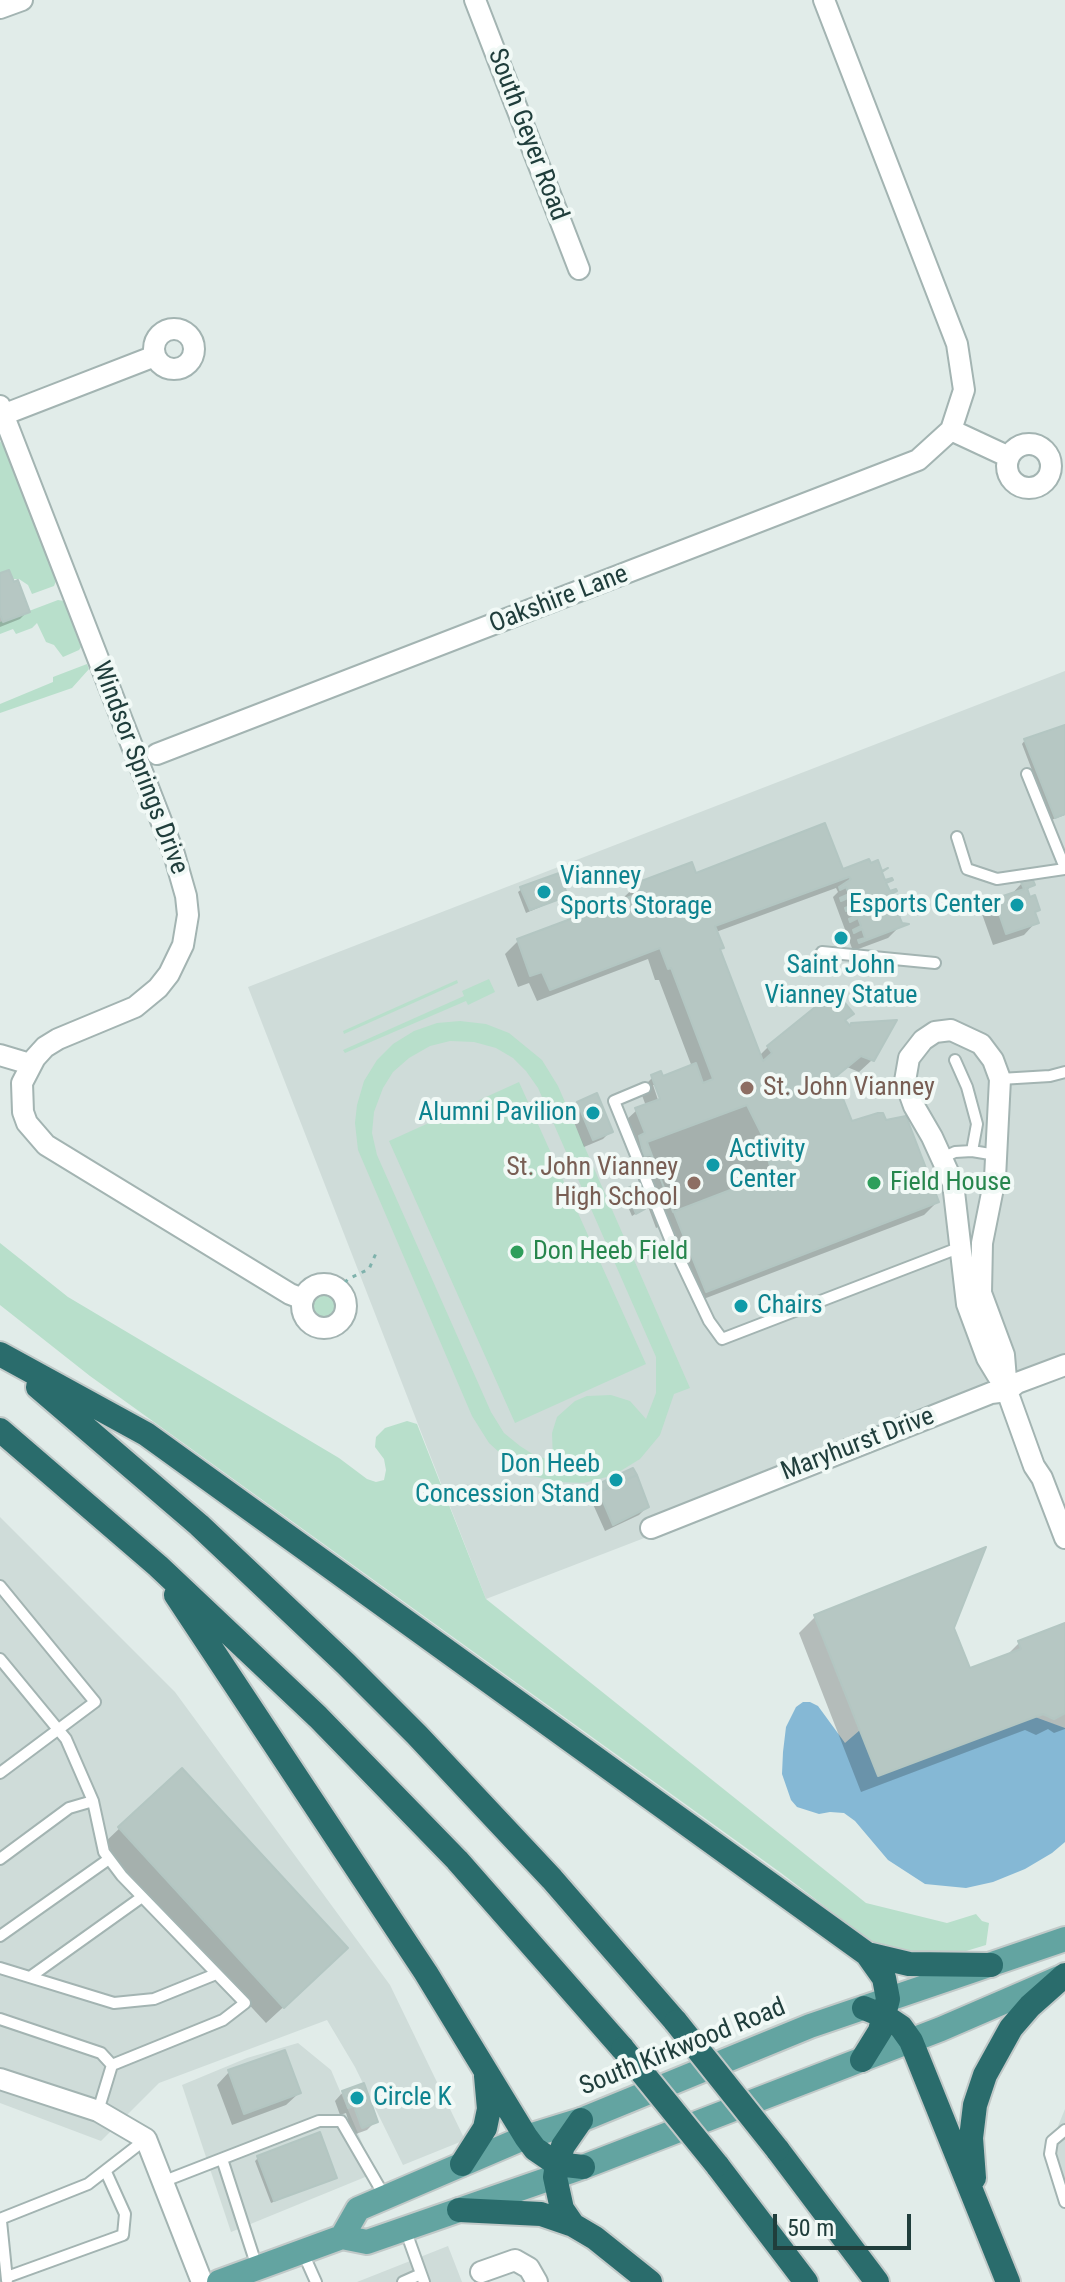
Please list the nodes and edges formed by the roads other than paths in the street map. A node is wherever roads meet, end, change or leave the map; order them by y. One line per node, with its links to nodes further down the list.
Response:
1 (22, 0): 4 (street)
2 (475, 0): 5 (street, South Geyer Road)
3 (824, 0): 8 (street, Oakshire Lane)
4 (0, 8)
5 (579, 269)
6 (155, 356): 7 (street)
7 (1, 412): 18 (street, Windsor Springs Drive)
8 (951, 430): 9 (street); 10 (street, Oakshire Lane)
9 (1009, 457)
10 (157, 754)
11 (1027, 774): 13 (lane)
12 (957, 837): 13 (lane)
13 (1065, 868)
14 (822, 952): 15 (lane)
15 (935, 963)
16 (0, 1055): 18 (street)
17 (955, 1060): 24 (lane)
18 (30, 1064): 22 (street)
19 (1065, 1072): 20 (lane)
20 (1000, 1079): 25 (street); 26 (street)
21 (645, 1088): 27 (lane)
22 (22, 1102): 23 (street); 28 (street)
23 (0, 1103)
24 (972, 1151): 25 (lane); 26 (lane)
25 (996, 1155): 31 (street)
26 (942, 1158): 27 (street)
27 (961, 1247): 31 (street)
28 (303, 1299): 28 (street)
29 (0, 1354): 46 (highway); 89 (highway, bridge)
30 (1065, 1365): 31 (street, Maryhurst Drive)
31 (1007, 1391): 33 (street, Maryhurst Drive); 34 (street)
32 (0, 1430): 35 (highway)
33 (651, 1528)
34 (1065, 1538)
35 (158, 1566): 57 (highway); 88 (highway, bridge)
36 (0, 1586): 38 (lane)
37 (0, 1659): 38 (lane)
38 (57, 1728): 39 (lane); 40 (lane)
39 (0, 1773)
40 (93, 1801): 41 (lane); 42 (lane)
41 (0, 1859)
42 (109, 1859): 43 (lane); 44 (lane)
43 (142, 1897): 49 (lane); 51 (lane)
44 (0, 1936)
45 (1065, 1939): 47 (main road, South Kirkwood Road)
46 (867, 1954): 47 (highway); 52 (highway)
47 (991, 1965): 52 (main road, South Kirkwood Road)
48 (0, 1968): 51 (lane)
49 (216, 1974): 51 (lane); 56 (lane)
50 (1065, 1975): 54 (main road); 70 (highway)
51 (30, 1977)
52 (879, 2008): 54 (highway); 55 (highway); 60 (main road, South Kirkwood Road)
53 (0, 2019): 56 (lane)
54 (911, 2041): 55 (main road); 70 (highway)
55 (862, 2060): 66 (main road)
56 (112, 2065): 59 (lane)
57 (485, 2066): 62 (highway); 65 (highway)
58 (0, 2079): 59 (street)
59 (98, 2111): 63 (street)
60 (581, 2120): 62 (main road, South Kirkwood Road); 66 (highway)
61 (1065, 2130): 71 (lane)
62 (526, 2137): 65 (main road, South Kirkwood Road); 66 (highway)
63 (146, 2139): 67 (lane); 68 (street)
64 (222, 2159): 68 (lane); 69 (lane); 78 (lane)
65 (462, 2164): 69 (main road, South Kirkwood Road)
66 (556, 2171): 72 (main road); 74 (highway)
67 (106, 2172): 73 (lane); 81 (lane)
68 (162, 2182): 82 (street)
69 (385, 2197): 76 (main road, South Kirkwood Road)
70 (975, 2200): 90 (highway)
71 (1065, 2202)
72 (459, 2210): 74 (highway); 75 (main road)
73 (0, 2220): 81 (lane)
74 (573, 2225): 87 (highway)
75 (405, 2229): 76 (main road); 80 (lane)
76 (342, 2237): 77 (main road)
77 (302, 2251): 78 (main road); 84 (lane)
78 (257, 2267): 83 (main road)
79 (480, 2269): 86 (street)
80 (423, 2278): 85 (lane)
81 (7, 2280)
82 (202, 2282)
83 (219, 2282)
84 (316, 2282)
85 (403, 2282)
86 (537, 2282)
87 (650, 2282)
88 (806, 2282)
89 (877, 2282)
90 (1008, 2282)

